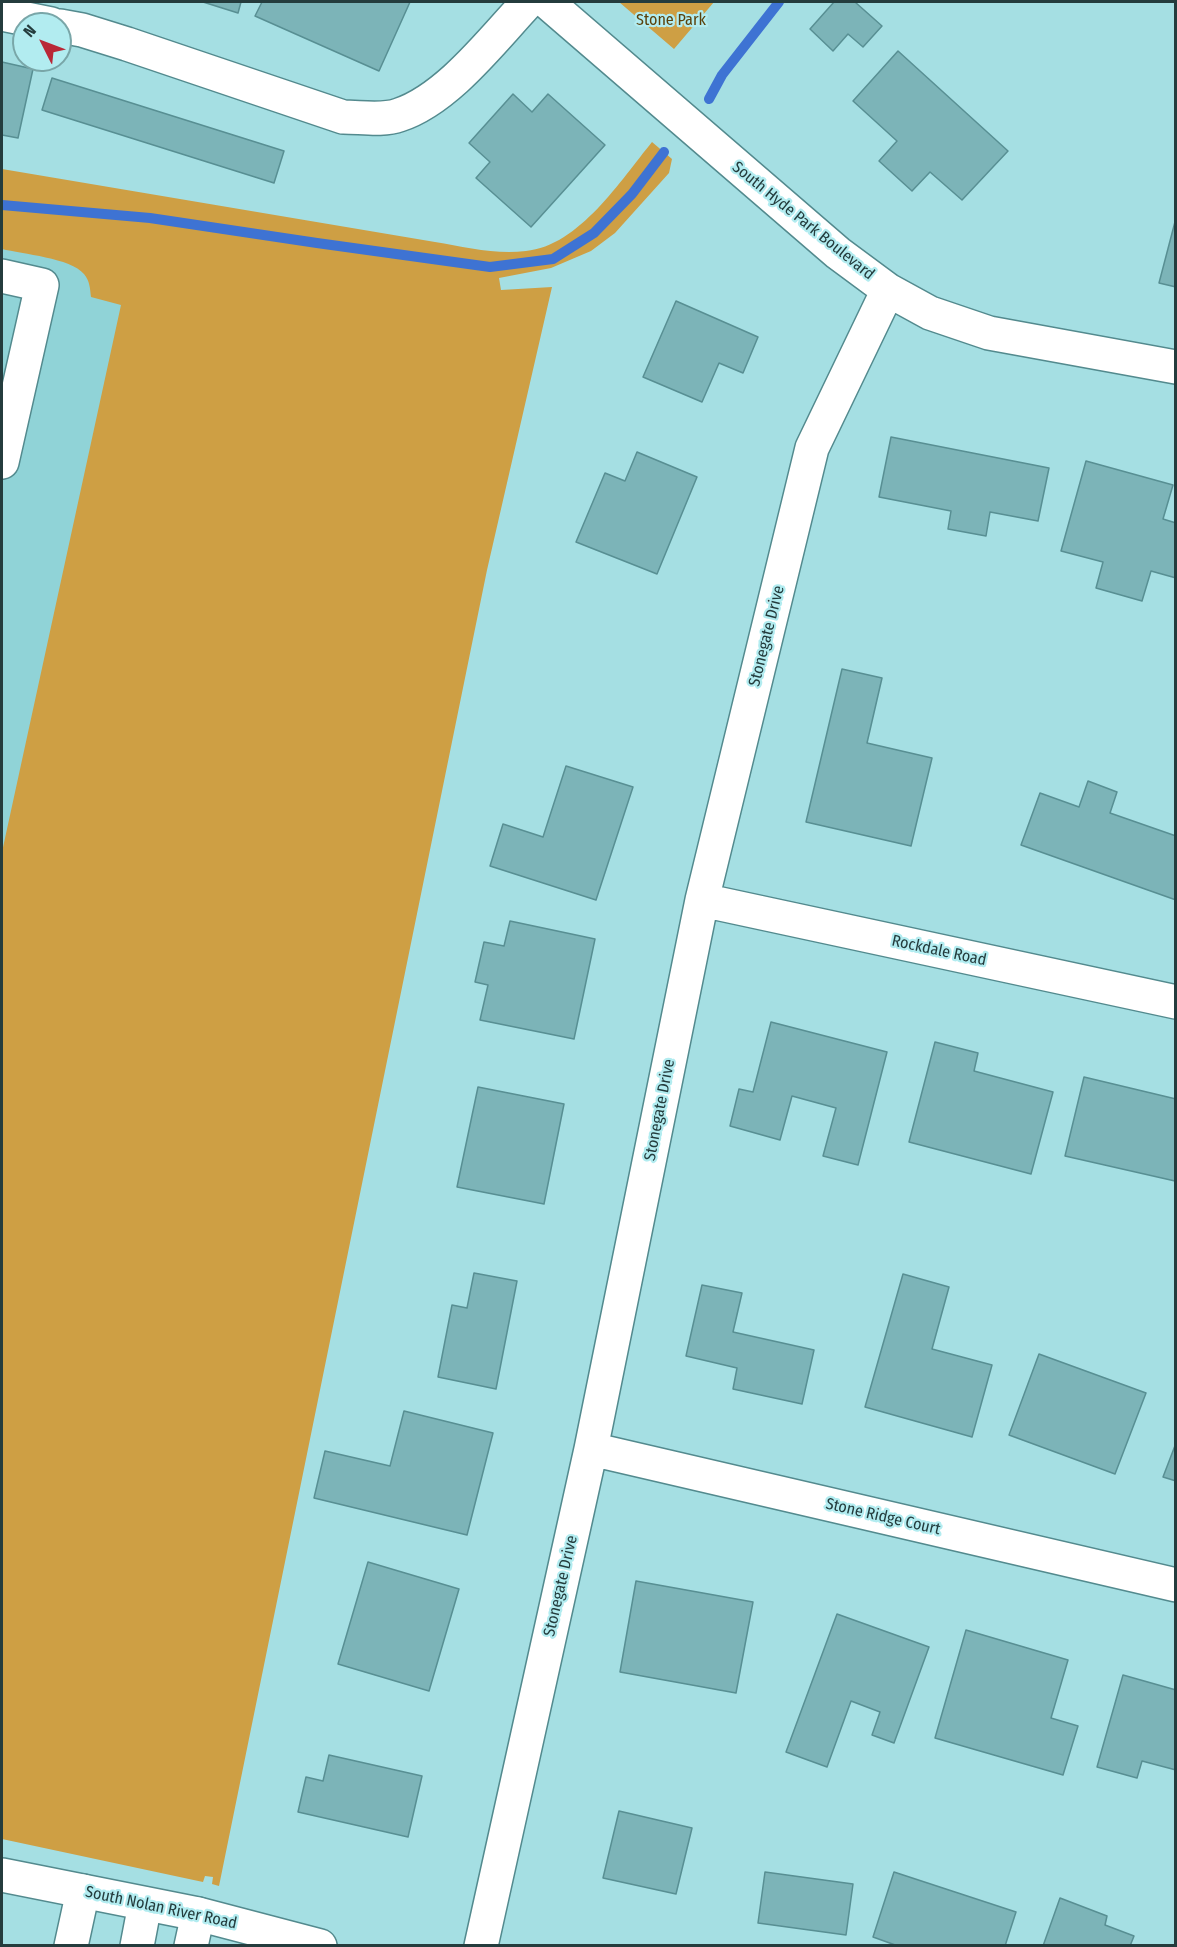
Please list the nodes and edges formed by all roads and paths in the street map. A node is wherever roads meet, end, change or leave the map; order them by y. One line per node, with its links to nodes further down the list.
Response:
1 (528, 2): 3 (street)
2 (547, 2): 5 (street, South Hyde Park Boulevard)
3 (72, 28)
4 (2, 276): 7 (street)
5 (888, 290): 6 (street, South Hyde Park Boulevard); 8 (street, Stonegate Drive)
6 (1176, 367)
7 (2, 462)
8 (702, 900): 9 (street, Rockdale Road); 10 (street, Stonegate Drive)
9 (1176, 1002)
10 (591, 1449): 11 (street, Stone Ridge Court); 20 (street, Stonegate Drive)
11 (1176, 1585)
12 (2, 1875): 13 (street, South Nolan River Road)
13 (83, 1891): 14 (street, South Nolan River Road); 16 (street)
14 (145, 1904): 15 (street, South Nolan River Road); 17 (street)
15 (198, 1914): 18 (street); 19 (street, South Nolan River Road)
16 (71, 1946)
17 (137, 1946)
18 (191, 1946)
19 (320, 1946)
20 (481, 1946)

